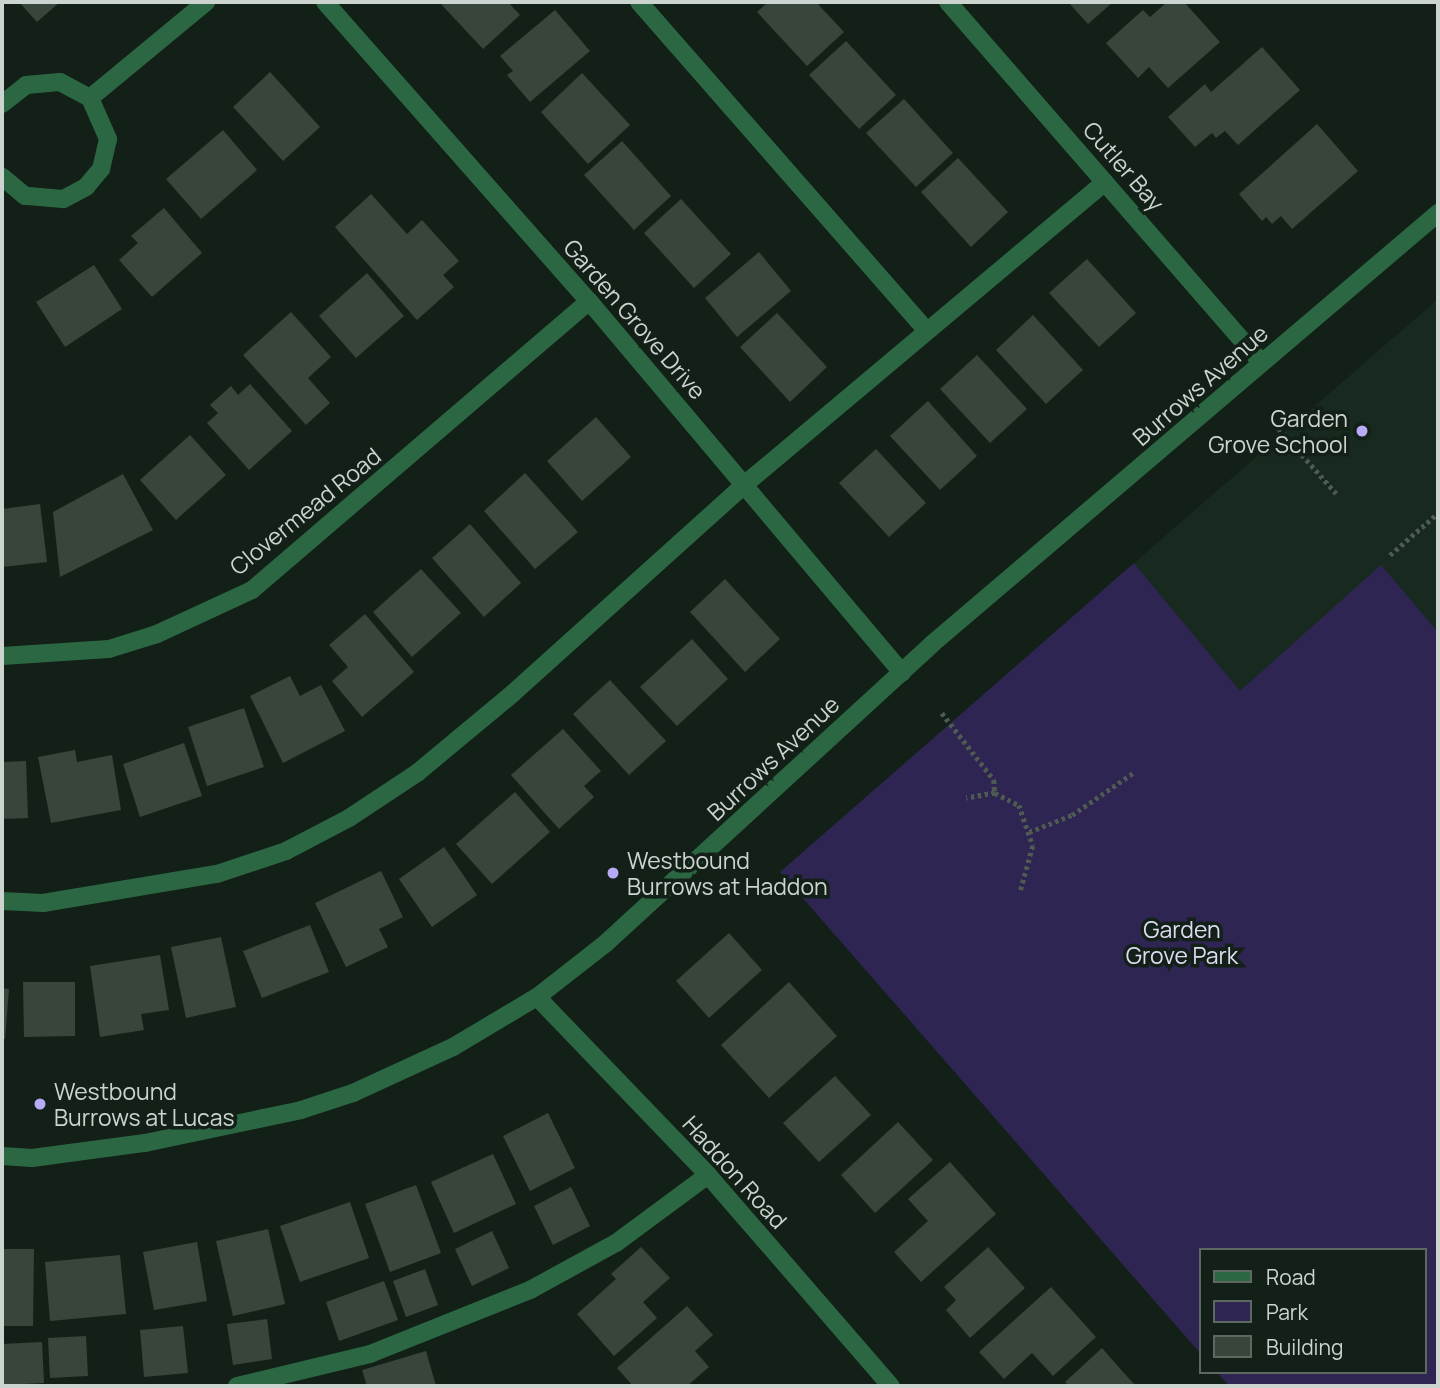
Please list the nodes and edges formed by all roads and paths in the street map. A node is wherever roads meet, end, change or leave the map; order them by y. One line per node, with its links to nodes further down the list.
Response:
1 (206, 2): 5 (street)
2 (325, 2): 10 (street, Garden Grove Drive)
3 (639, 2): 11 (street)
4 (948, 2): 8 (street, Cutler Bay)
5 (90, 97): 6 (street); 7 (street)
6 (2, 103)
7 (2, 177)
8 (1105, 182): 11 (street); 12 (street, Cutler Bay)
9 (1438, 213): 12 (street, Burrows Avenue)
10 (589, 300): 14 (street, Garden Grove Drive); 18 (street, Clovermead Road)
11 (927, 331): 14 (street)
12 (1262, 363): 19 (street, Burrows Avenue)
13 (1274, 423): 15 (path)
14 (744, 485): 19 (street, Garden Grove Drive); 26 (street)
15 (1336, 493)
16 (1438, 513): 17 (path)
17 (1390, 555)
18 (2, 656)
19 (902, 673): 27 (street, Burrows Avenue)
20 (942, 713): 22 (path)
21 (1133, 773): 24 (path)
22 (995, 793): 23 (path); 24 (path)
23 (966, 798)
24 (1029, 832): 25 (path)
25 (1020, 893)
26 (2, 901)
27 (537, 997): 28 (street, Burrows Avenue); 29 (street, Haddon Road)
28 (2, 1156)
29 (708, 1175): 30 (street); 31 (street, Haddon Road)
30 (237, 1386)
31 (891, 1386)

